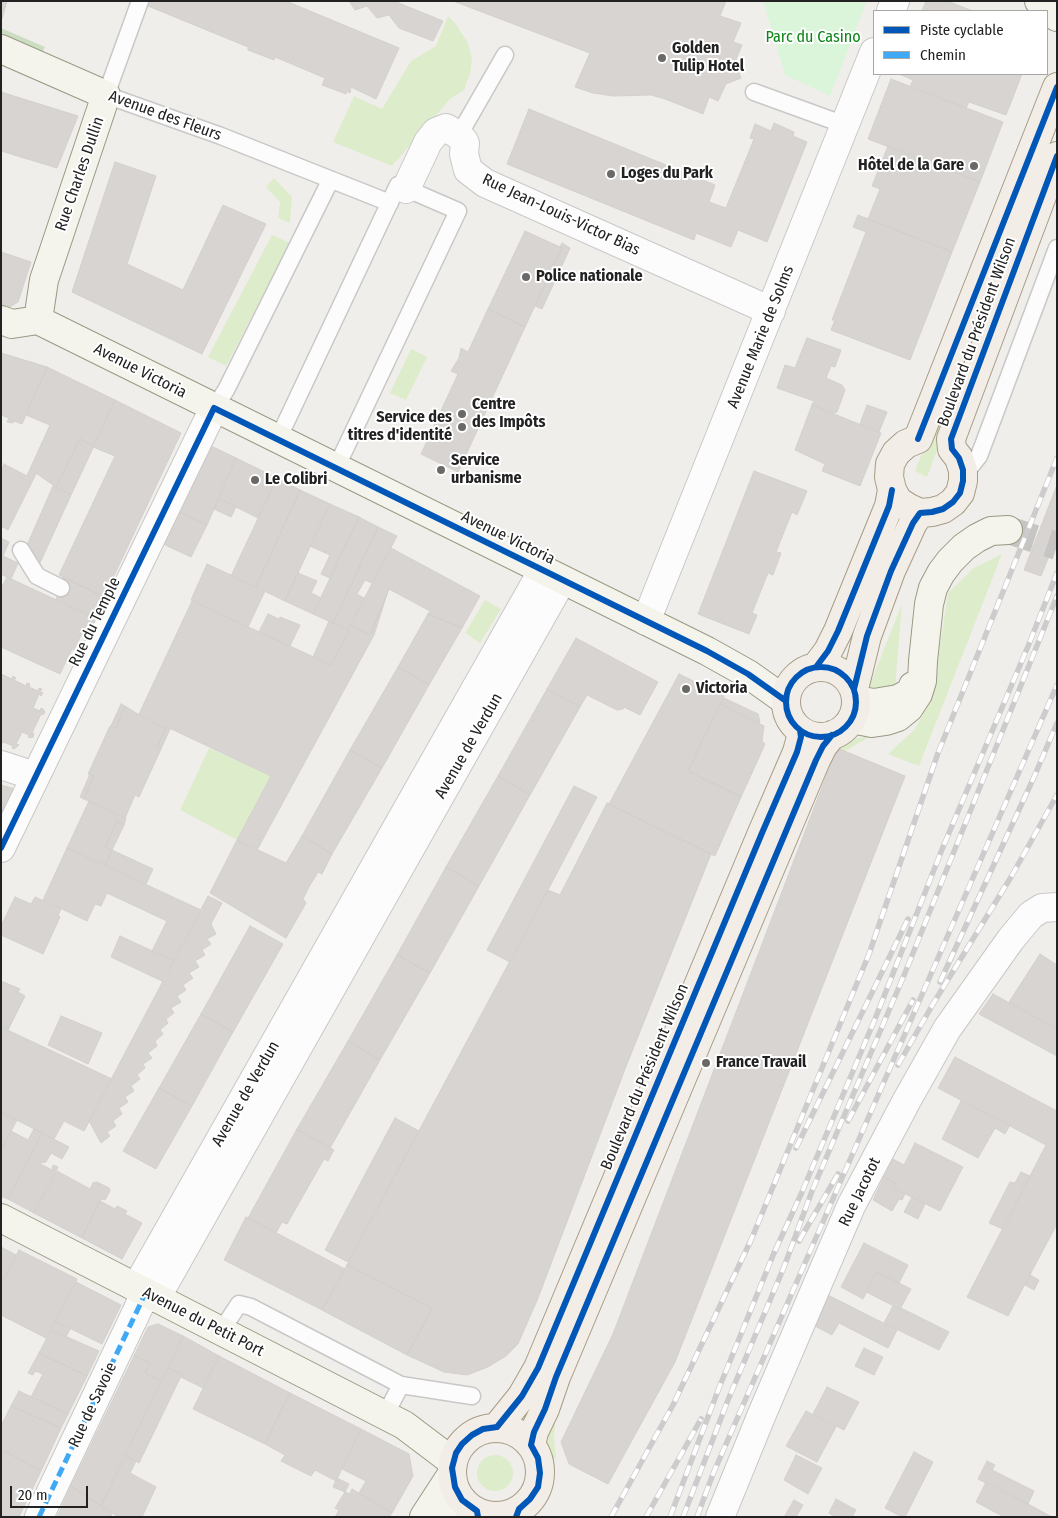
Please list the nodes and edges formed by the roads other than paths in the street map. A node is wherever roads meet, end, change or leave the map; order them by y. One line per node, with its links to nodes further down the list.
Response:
1 (140, 1): 11 (lane, Rue Charles Dullin)
2 (1039, 1): 5 (street)
3 (1052, 1): 4 (street)
4 (1057, 3)
5 (1057, 17)
6 (1, 49): 11 (street, Avenue des Fleurs)
7 (505, 55): 13 (lane)
8 (873, 55): 12 (street, Avenue Marie de Solms)
9 (1057, 87): 25 (main road, Boulevard du Président Wilson)
10 (754, 92): 12 (lane)
11 (106, 95): 15 (lane, Avenue des Fleurs); 20 (street, Rue Charles Dullin)
12 (845, 125): 18 (street, Avenue Marie de Solms)
13 (459, 135): 16 (street); 18 (street, Rue Jean-Louis-Victor Bias)
14 (1057, 156): 24 (main road, Boulevard du Président Wilson)
15 (330, 180): 16 (lane, Avenue des Fleurs); 21 (lane)
16 (398, 196): 22 (lane); 23 (lane, Avenue des Fleurs)
17 (1057, 248): 24 (lane)
18 (771, 311): 31 (street, Avenue Marie de Solms)
19 (1, 320): 20 (street)
20 (38, 320): 21 (street, Avenue Victoria)
21 (214, 408): 22 (street, Avenue Victoria); 37 (street, Rue du Temple)
22 (278, 439): 23 (street, Avenue Victoria)
23 (336, 468): 29 (street, Avenue Victoria)
24 (963, 476): 26 (main road)
25 (892, 490): 26 (main road); 32 (main road, Boulevard du Président Wilson)
26 (920, 513): 34 (main road)
27 (1008, 530): 34 (street)
28 (21, 550): 30 (lane)
29 (552, 575): 31 (street, Avenue Victoria); 41 (street, Avenue de Verdun)
30 (61, 588)
31 (646, 621): 33 (street, Avenue Victoria)
32 (816, 667): 33 (main road); 34 (main road)
33 (789, 692): 35 (main road)
34 (848, 711): 35 (main road); 47 (main road)
35 (800, 730): 46 (main road, Boulevard du Président Wilson)
36 (1, 765): 37 (street)
37 (35, 776): 38 (street, Rue du Temple)
38 (1, 848)
39 (1057, 907): 54 (street, Rue Jacotot)
40 (1, 1218): 41 (street, Avenue du Petit Port)
41 (146, 1292): 42 (street, Avenue du Petit Port); 51 (street, Rue de Savoie)
42 (221, 1331): 43 (lane); 45 (street, Avenue du Petit Port)
43 (401, 1385): 44 (lane); 45 (lane)
44 (472, 1396)
45 (394, 1420): 48 (street, Avenue du Petit Port)
46 (497, 1428): 47 (main road); 48 (main road)
47 (531, 1445): 50 (main road)
48 (455, 1460): 49 (main road); 52 (street)
49 (472, 1509): 50 (main road); 53 (street)
50 (518, 1513)
51 (39, 1517)
52 (424, 1517)
53 (437, 1517)
54 (720, 1517)

